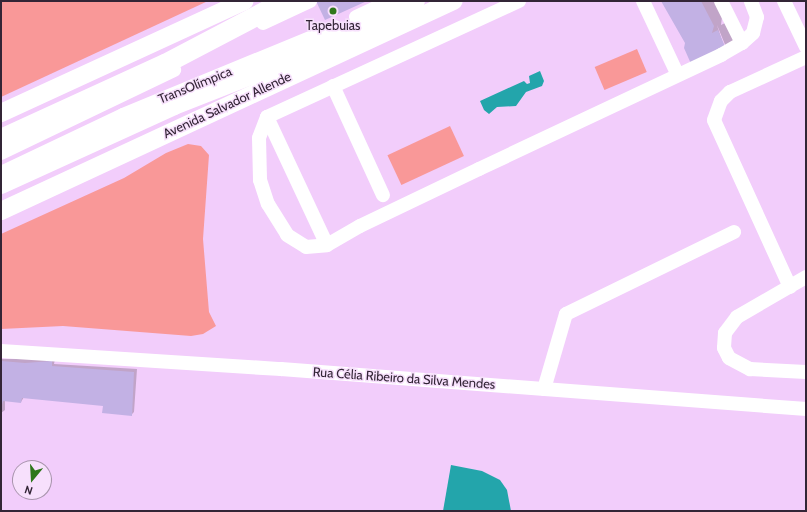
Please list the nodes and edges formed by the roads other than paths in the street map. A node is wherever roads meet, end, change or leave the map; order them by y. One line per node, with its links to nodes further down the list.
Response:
1 (244, 1): 17 (main road)
2 (285, 1): 19 (highway)
3 (310, 1): 23 (street, TransOlímpica)
4 (390, 1): 24 (street, TransOlímpica)
5 (415, 1): 20 (highway, Avenida Salvador Allende)
6 (454, 1): 28 (main road, Avenida Salvador Allende)
7 (519, 1): 16 (street)
8 (642, 1): 15 (street)
9 (721, 1): 12 (street)
10 (751, 1): 12 (street)
11 (784, 1): 13 (street)
12 (742, 43): 30 (street)
13 (806, 47)
14 (806, 57): 32 (street)
15 (675, 69)
16 (334, 86): 18 (street); 27 (street)
17 (1, 113)
18 (267, 117): 30 (street); 30 (street)
19 (43, 119): 21 (highway); 22 (highway)
20 (121, 129): 25 (highway, Avenida Salvador Allende); 26 (highway)
21 (1, 131)
22 (1, 139)
23 (1, 153)
24 (1, 174)
25 (1, 184)
26 (1, 192)
27 (383, 195)
28 (1, 211)
29 (734, 232): 35 (street)
30 (327, 245)
31 (806, 277): 32 (street)
32 (790, 287): 34 (street)
33 (1, 351): 35 (street, Rua Célia Ribeiro da Silva Mendes)
34 (806, 372)
35 (544, 389): 36 (street, Rua Célia Ribeiro da Silva Mendes)
36 (806, 409)

